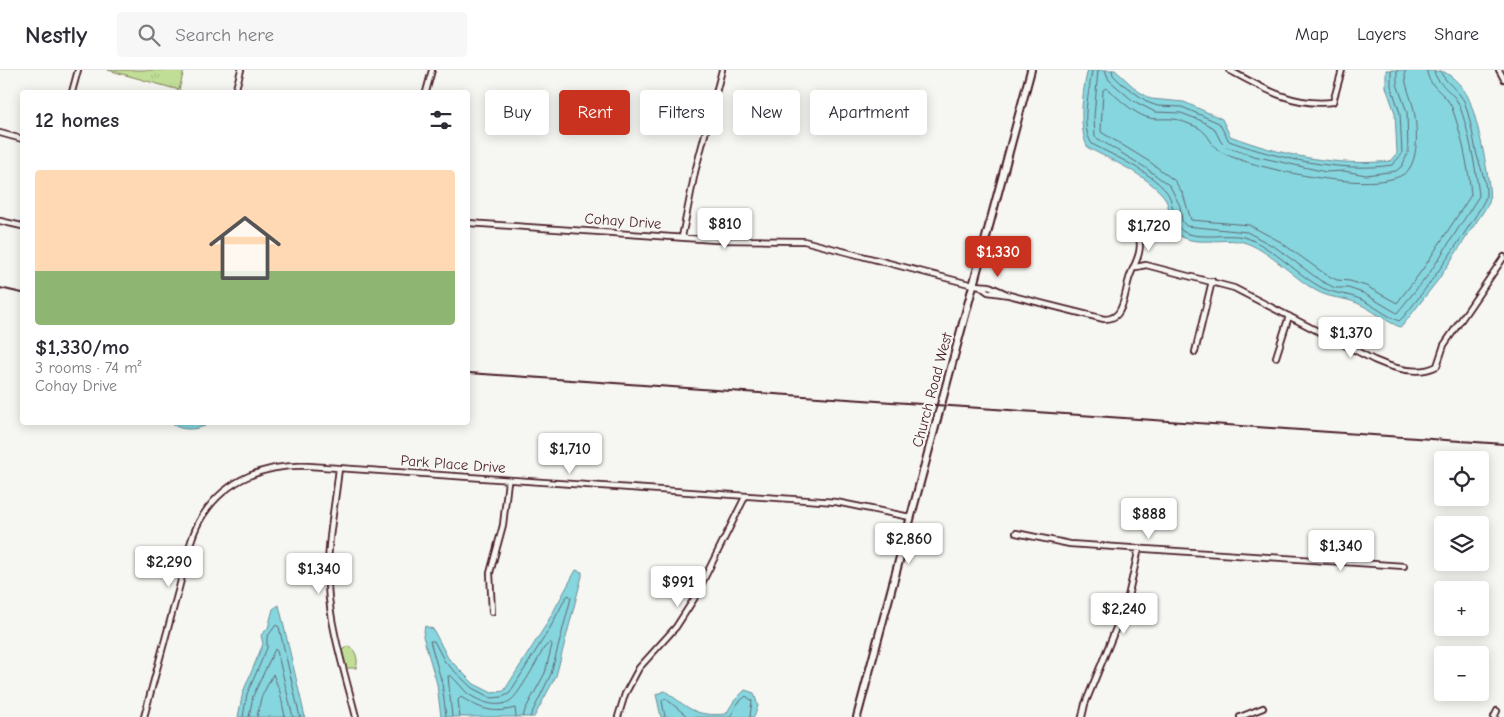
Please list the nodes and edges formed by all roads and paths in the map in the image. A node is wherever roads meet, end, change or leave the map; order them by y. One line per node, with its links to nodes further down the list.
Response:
1 (78, 70): 10 (street)
2 (241, 70): 11 (street)
3 (432, 70): 12 (street)
4 (722, 70): 18 (street)
5 (1031, 70): 23 (street, Church Road West)
6 (1229, 70): 7 (street)
7 (1342, 70)
8 (1499, 70): 9 (street)
9 (1504, 79)
10 (73, 90)
11 (236, 90)
12 (427, 90)
13 (0, 133): 14 (street)
14 (20, 138)
15 (0, 221): 17 (street)
16 (470, 223): 18 (street, Cohay Drive)
17 (20, 226)
18 (682, 237): 23 (street, Cohay Drive)
19 (1139, 237): 21 (street)
20 (1504, 257): 24 (street)
21 (1136, 267): 22 (street); 23 (street, Cohay Drive)
22 (1212, 281): 24 (street); 25 (street)
23 (977, 286): 30 (street, Church Road West)
24 (1289, 316): 26 (street)
25 (1195, 352)
26 (1276, 357)
27 (338, 468): 28 (street, Park Place Drive); 37 (street, Park Place Drive); 38 (street)
28 (508, 480): 29 (street, Park Place Drive); 34 (street)
29 (745, 496): 30 (street, Park Place Drive); 39 (street)
30 (910, 517): 40 (street, Church Road West)
31 (1016, 533): 32 (street)
32 (1139, 548): 33 (street); 41 (street)
33 (1404, 566)
34 (492, 612)
35 (1263, 708): 42 (street)
36 (1497, 711): 43 (street)
37 (144, 717)
38 (356, 717)
39 (618, 717)
40 (858, 717)
41 (1082, 717)
42 (1240, 717)
43 (1494, 717)

